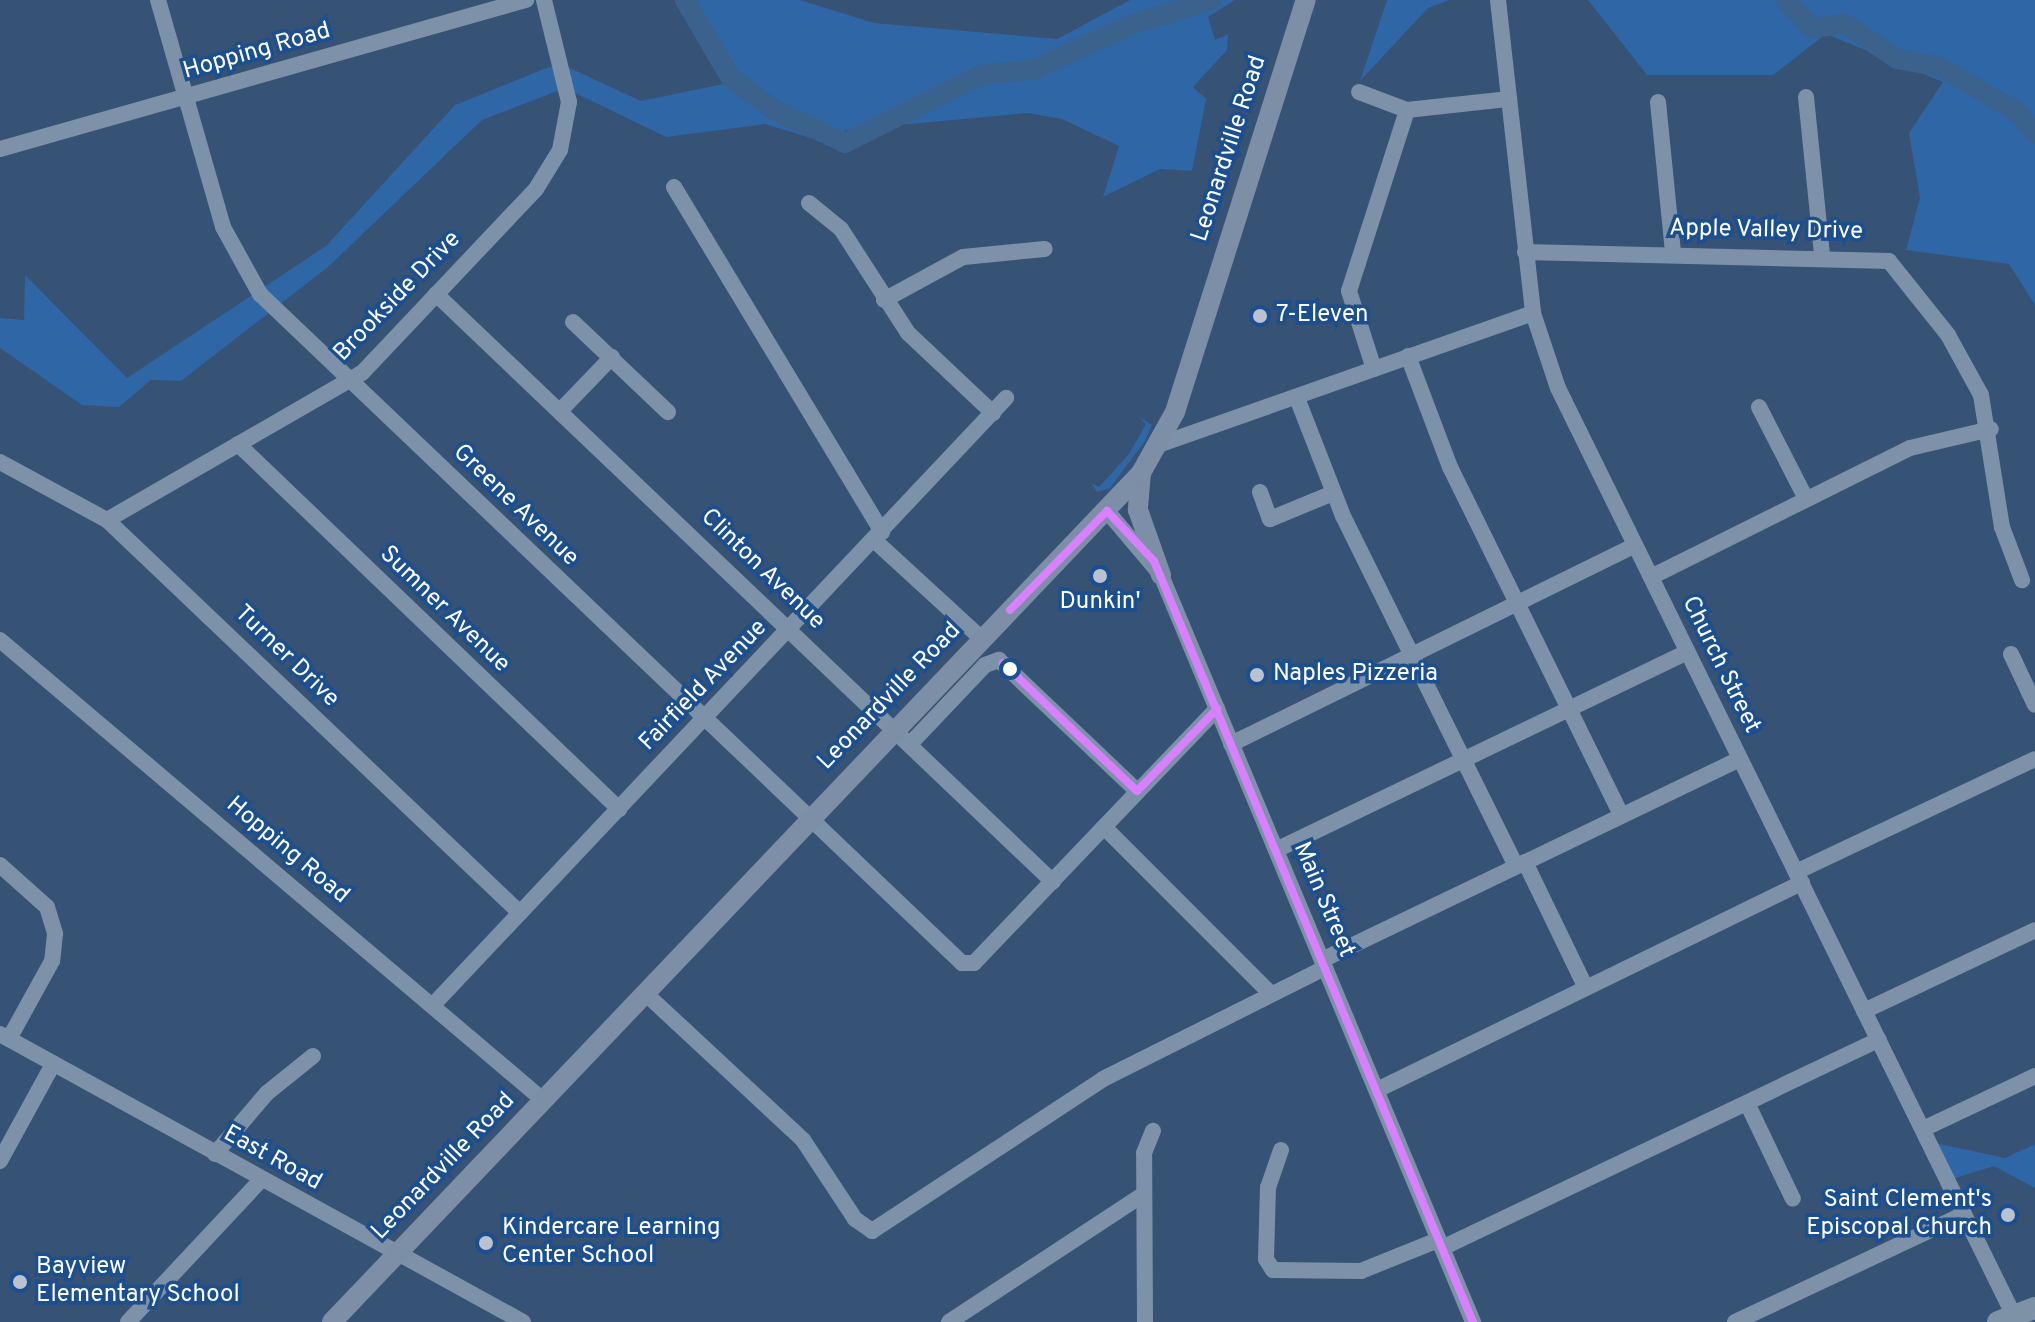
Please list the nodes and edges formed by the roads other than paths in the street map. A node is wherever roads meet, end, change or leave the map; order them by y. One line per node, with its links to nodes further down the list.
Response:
1 (158, 0): 7 (street, Greene Avenue)
2 (526, 0): 7 (street, Hopping Road)
3 (544, 0): 19 (street, Brookside Drive)
4 (1306, 0): 35 (main road, Leonardville Road)
5 (1498, 0): 9 (street, Church Street)
6 (1359, 92): 11 (street)
7 (186, 97): 12 (street, Hopping Road); 26 (street, Greene Avenue)
8 (1806, 97): 18 (street)
9 (1509, 99): 11 (street); 16 (street, Church Street)
10 (1658, 102): 17 (street)
11 (1407, 110): 25 (street)
12 (0, 149)
13 (674, 187): 43 (street)
14 (809, 203): 20 (street)
15 (1045, 249): 20 (street)
16 (1525, 252): 17 (street, Apple Valley Drive); 21 (street, Church Street)
17 (1673, 253): 18 (street, Apple Valley Drive)
18 (1822, 255): 33 (street, Apple Valley Drive)
19 (436, 294): 26 (street, Brookside Drive); 30 (street, Clinton Avenue)
20 (884, 300): 32 (street)
21 (1533, 313): 23 (street); 44 (street, Church Street)
22 (573, 322): 24 (street)
23 (1408, 356): 25 (street); 48 (street)
24 (612, 357): 30 (street); 31 (street)
25 (1374, 369): 28 (street)
26 (350, 382): 34 (street, Brookside Drive); 58 (street, Greene Avenue)
27 (1006, 398): 32 (street, Fairfield Avenue)
28 (1297, 398): 35 (street); 39 (street)
29 (1759, 407): 40 (street)
30 (560, 411): 49 (street, Clinton Avenue)
31 (668, 412)
32 (993, 413): 43 (street, Fairfield Avenue)
33 (1991, 429): 40 (street); 47 (street, Apple Valley Drive)
34 (238, 444): 42 (street, Brookside Drive); 65 (street, Sumner Avenue)
35 (1161, 444): 37 (main road, Leonardville Road)
36 (0, 462): 42 (street, Turner Drive)
37 (1141, 473): 41 (main road, Leonardville Road); 45 (main road)
38 (1260, 492): 39 (street)
39 (1333, 493): 53 (street)
40 (1806, 499): 46 (street)
41 (1107, 511): 45 (street, Main Street); 50 (main road, Leonardville Road)
42 (107, 520): 74 (street, Turner Drive)
43 (878, 536): 49 (street, Fairfield Avenue); 50 (street)
44 (1635, 545): 46 (street, Church Street); 48 (street)
45 (1161, 575): 57 (street, Main Street)
46 (1651, 577): 52 (street, Church Street)
47 (2022, 580)
48 (1514, 603): 53 (street); 56 (street)
49 (791, 630): 58 (street, Fairfield Avenue); 59 (street, Clinton Avenue)
50 (982, 639): 59 (main road, Leonardville Road)
51 (0, 640): 80 (street, Hopping Road)
52 (1687, 652): 56 (street); 61 (street, Church Street)
53 (1410, 654): 60 (street); 63 (street)
54 (2011, 654): 55 (street)
55 (2035, 705)
56 (1567, 708): 63 (street); 66 (street)
57 (1217, 709): 60 (street, Main Street); 64 (street)
58 (705, 720): 65 (street, Fairfield Avenue); 67 (street, Greene Avenue)
59 (902, 736): 64 (street); 67 (main road, Leonardville Road); 73 (street, Clinton Avenue)
60 (1231, 744): 69 (street, Main Street)
61 (1739, 759): 66 (street); 72 (street, Church Street)
62 (2035, 759): 72 (street)
63 (1463, 761): 69 (street); 70 (street)
64 (1137, 791): 68 (street)
65 (619, 809): 74 (street, Fairfield Avenue)
66 (1621, 815): 70 (street)
67 (811, 817): 73 (street, Greene Avenue); 78 (main road, Leonardville Road)
68 (1104, 827): 73 (street); 79 (street)
69 (1276, 850): 76 (street, Main Street)
70 (1521, 864): 76 (street); 77 (street)
71 (0, 865): 82 (street)
72 (1799, 878): 77 (street); 81 (street, Church Street)
73 (1053, 882)
74 (520, 913): 80 (street, Fairfield Avenue)
75 (2035, 930): 81 (street)
76 (1323, 964): 79 (street); 87 (street, Main Street)
77 (1586, 988): 87 (street)
78 (645, 993): 79 (street); 88 (main road, Leonardville Road)
79 (1271, 994)
80 (433, 1005): 88 (street, Hopping Road)
81 (1864, 1011): 83 (street, Church Street)
82 (4, 1037): 85 (street, East Road)
83 (1879, 1040): 89 (street); 90 (street, Church Street)
84 (313, 1056): 93 (street)
85 (53, 1064): 93 (street, East Road); 94 (street)
86 (2035, 1076): 90 (street)
87 (1377, 1090): 99 (street, Main Street)
88 (543, 1100): 100 (main road, Leonardville Road)
89 (1747, 1103): 97 (street); 99 (street)
90 (1923, 1129): 98 (street, Church Street)
91 (1153, 1131): 96 (street)
92 (1281, 1150): 99 (street)
93 (215, 1154): 95 (street, East Road)
94 (0, 1161)
95 (261, 1180): 100 (street, East Road); 103 (street)
96 (1144, 1194): 106 (street); 107 (street)
97 (1793, 1199)
98 (1964, 1214): 101 (street, Church Street); 109 (street)
99 (1440, 1244): 108 (street, Main Street)
100 (396, 1254): 102 (street, East Road); 104 (main road, Leonardville Road)
101 (2016, 1315)
102 (498, 1317): 105 (street, East Road)
103 (128, 1322)
104 (332, 1322)
105 (523, 1322)
106 (949, 1322)
107 (1145, 1322)
108 (1473, 1322)
109 (1735, 1322)

